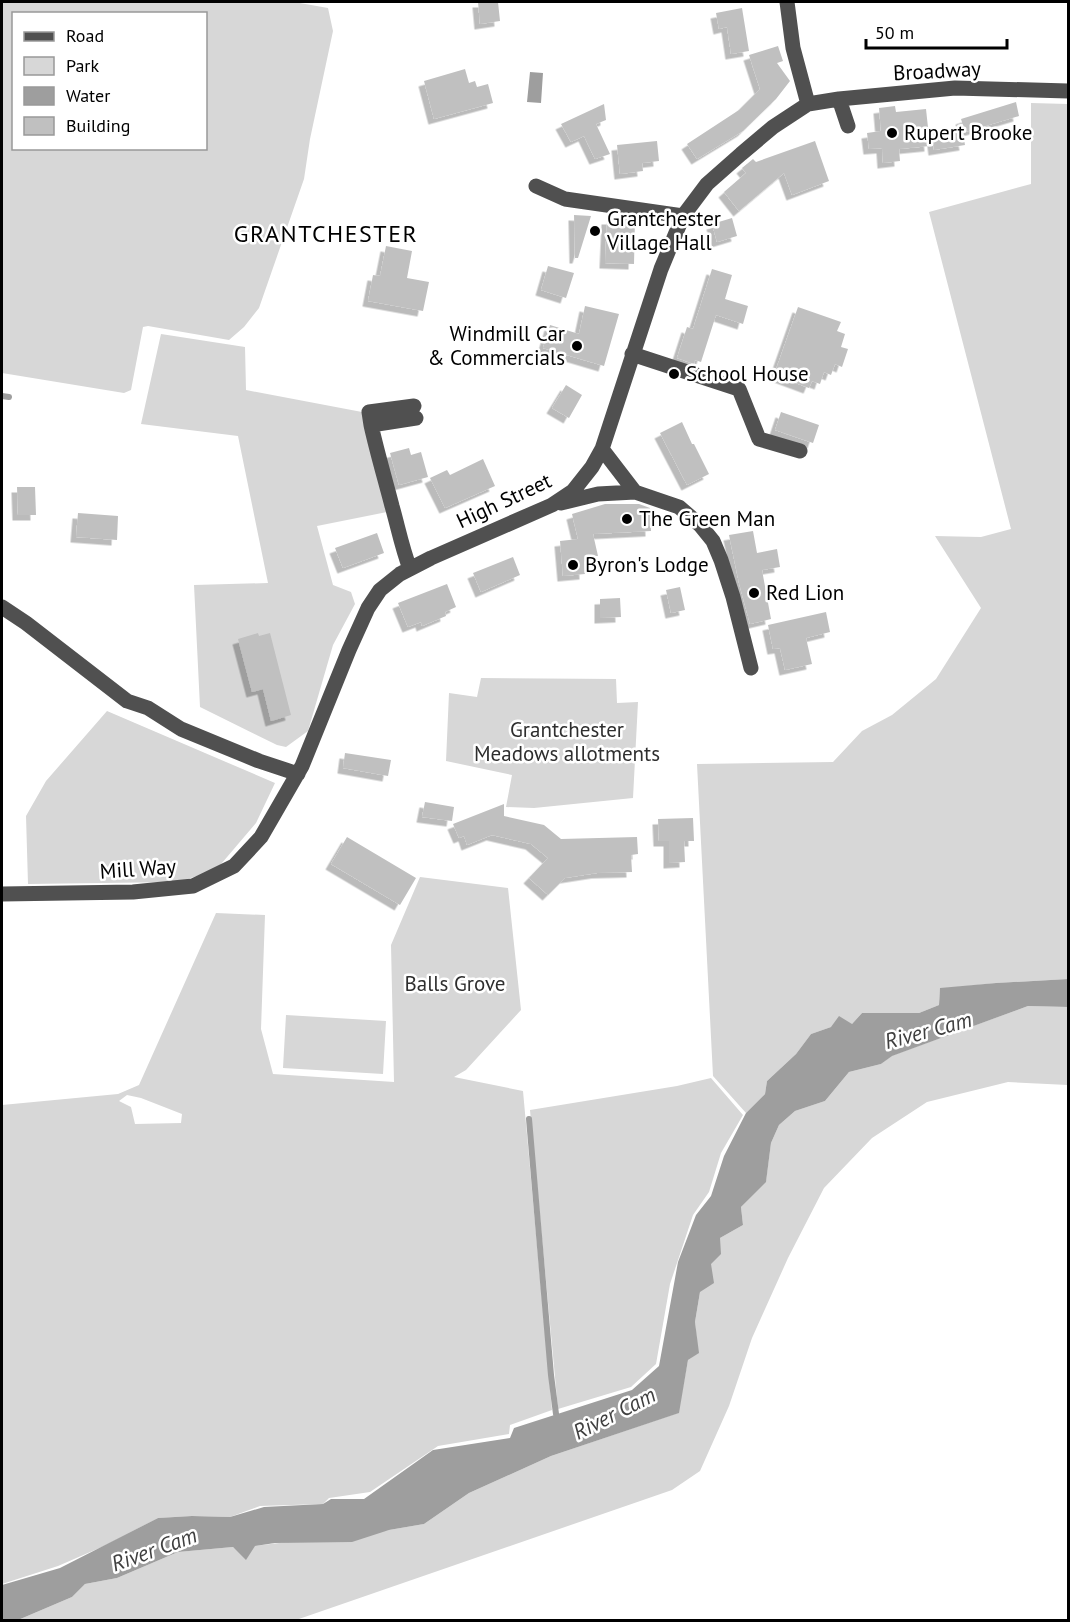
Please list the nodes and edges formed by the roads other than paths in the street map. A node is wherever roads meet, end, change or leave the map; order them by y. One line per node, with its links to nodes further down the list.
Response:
1 (787, 2): 4 (street)
2 (1068, 92): 3 (street, Broadway)
3 (839, 99): 4 (street, Broadway); 5 (street)
4 (808, 104): 7 (street, High Street)
5 (848, 126)
6 (536, 186): 7 (street)
7 (683, 216): 8 (street, High Street)
8 (632, 354): 10 (street, High Street); 11 (street)
9 (415, 412): 14 (street)
10 (602, 449): 12 (street); 13 (street, High Street)
11 (800, 451)
12 (635, 492): 13 (street); 16 (street)
13 (552, 505): 14 (street, High Street)
14 (410, 569): 17 (street, High Street)
15 (2, 607): 17 (street)
16 (751, 668)
17 (298, 774): 18 (street, High Street)
18 (261, 837): 19 (street, Mill Way)
19 (2, 894)

